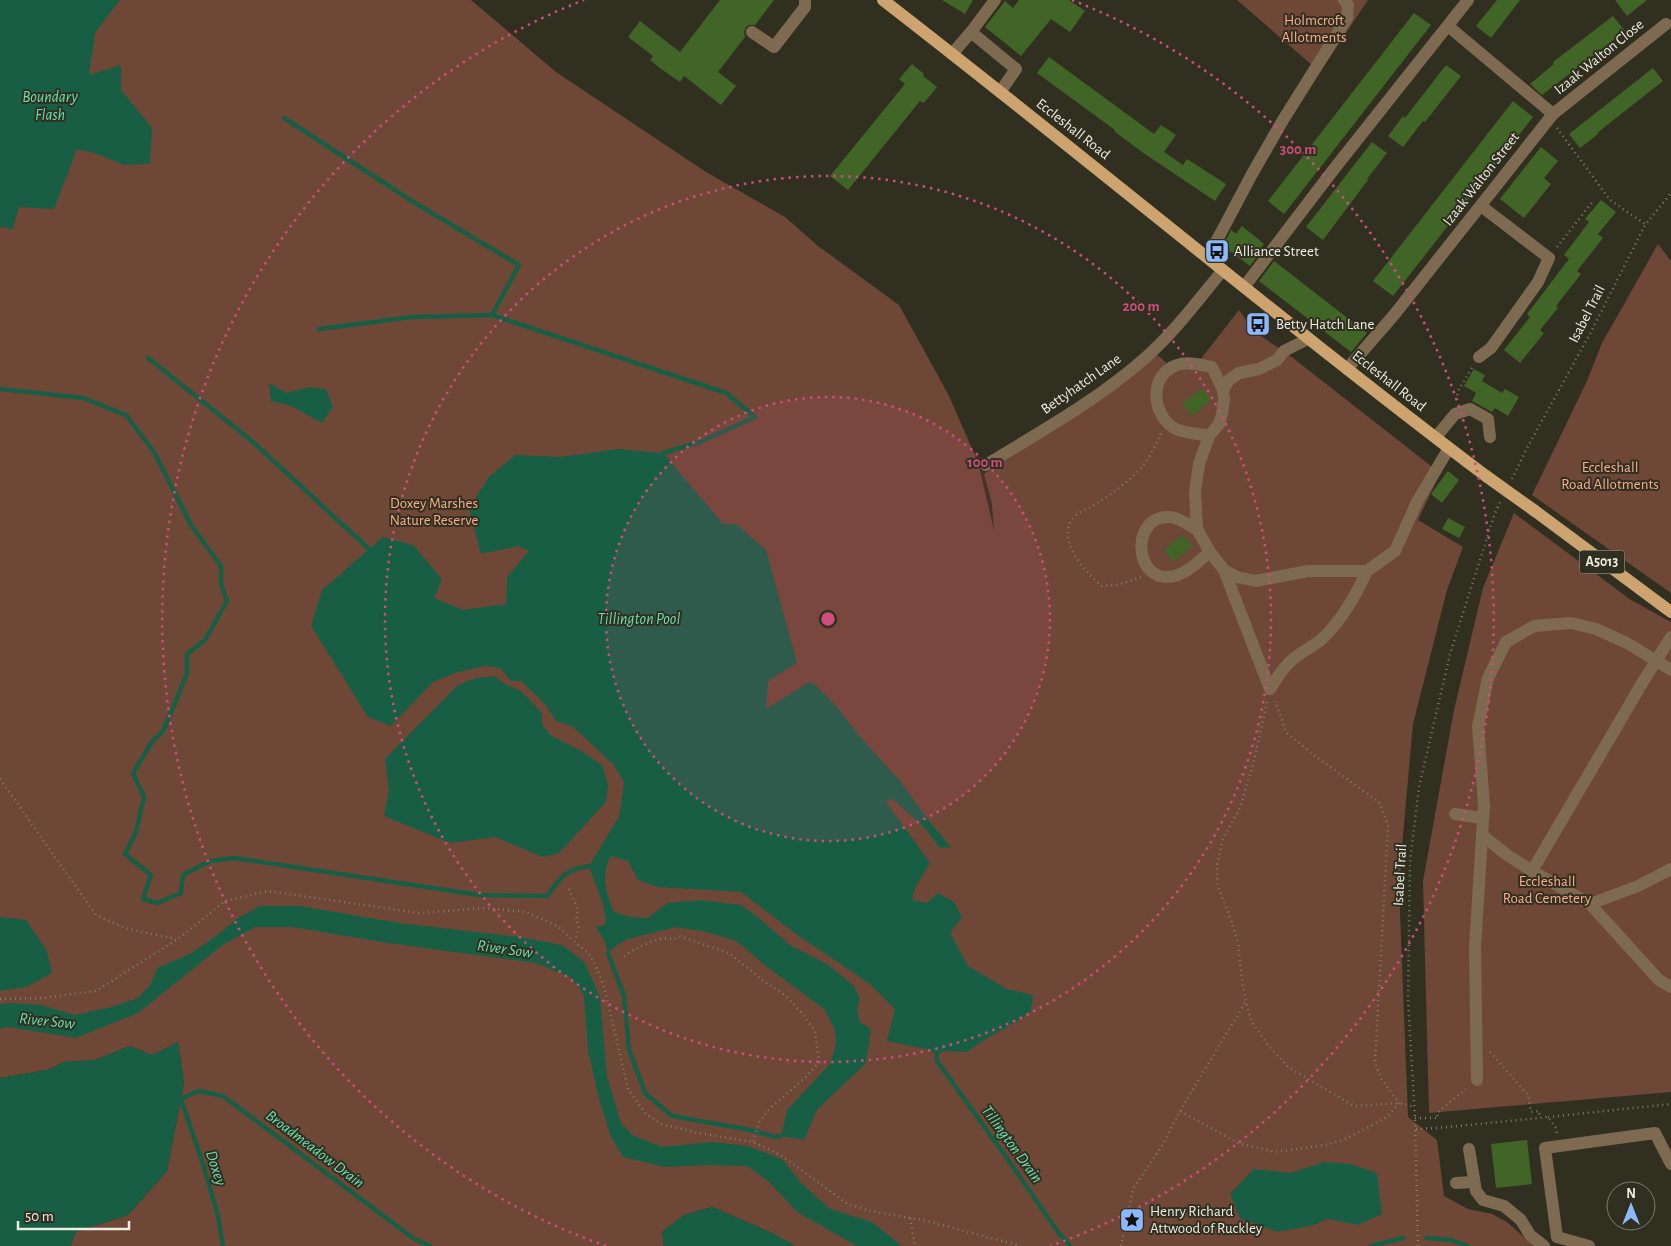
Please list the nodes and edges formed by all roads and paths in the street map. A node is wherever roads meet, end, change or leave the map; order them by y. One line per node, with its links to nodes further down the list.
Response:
1 (805, 0): 8 (street)
2 (883, 0): 10 (main road, Eccleshall Road / A5013)
3 (995, 0): 9 (street)
4 (1344, 0): 17 (street)
5 (1468, 0): 7 (street)
6 (1666, 24): 12 (street, Izaak Walton Close)
7 (1448, 26): 12 (street); 20 (street)
8 (752, 32)
9 (971, 32): 10 (street); 11 (street)
10 (952, 54): 11 (main road, Eccleshall Road / A5013)
11 (1000, 92): 17 (main road, Eccleshall Road / A5013)
12 (1553, 114): 15 (street, Izaak Walton Street); 16 (path)
13 (1671, 193): 16 (path, Isabel Trail)
14 (1593, 201): 18 (path)
15 (1481, 206): 18 (street); 23 (street, Izaak Walton Street)
16 (1645, 225): 31 (path, Isabel Trail)
17 (1208, 257): 19 (main road, Eccleshall Road / A5013)
18 (1549, 258): 22 (street)
19 (1223, 270): 20 (main road, Eccleshall Road / A5013); 32 (street, Bettyhatch Lane)
20 (1244, 287): 21 (main road, Eccleshall Road / A5013)
21 (1308, 339): 23 (main road, Eccleshall Road / A5013); 24 (street)
22 (1479, 357): 25 (path)
23 (1347, 369): 29 (main road, Eccleshall Road / A5013)
24 (1223, 390): 26 (street); 27 (street)
25 (1455, 414): 28 (street); 29 (street)
26 (1166, 423): 27 (street); 36 (path)
27 (1209, 436): 34 (street)
28 (1490, 437)
29 (1436, 438): 30 (main road, Eccleshall Road / A5013)
30 (1449, 448): 38 (street); 39 (main road, Eccleshall Road / A5013, bridge)
31 (1527, 448)
32 (986, 465)
33 (1494, 516): 62 (path, Isabel Trail)
34 (1198, 529): 35 (street); 36 (street)
35 (1210, 552): 36 (street); 37 (street)
36 (1148, 569)
37 (1224, 570): 38 (street); 43 (street)
38 (1367, 571): 43 (street)
39 (1671, 612)
40 (1671, 636): 41 (street)
41 (1656, 660): 42 (street); 46 (street); 49 (street)
42 (1671, 670)
43 (1270, 689): 57 (path); 60 (path)
44 (0, 779): 52 (path)
45 (1455, 814): 46 (street)
46 (1482, 818): 47 (street)
47 (1482, 835): 49 (street); 58 (street)
48 (1671, 869): 51 (street)
49 (1532, 871): 51 (street)
50 (569, 889): 53 (path)
51 (1590, 904): 55 (street)
52 (178, 939): 53 (path); 56 (path)
53 (575, 940): 68 (path)
54 (624, 956): 68 (path)
55 (1671, 987)
56 (0, 999)
57 (1246, 1000): 60 (path); 63 (path)
58 (1477, 1037): 59 (street); 66 (path)
59 (1477, 1080): 65 (path)
60 (1399, 1103): 62 (path); 63 (path)
61 (1671, 1104): 64 (path)
62 (1415, 1107): 65 (path, Isabel Trail)
63 (1180, 1111): 77 (path)
64 (1548, 1117): 66 (path); 69 (path)
65 (1415, 1118): 67 (path, Isabel Trail)
66 (1540, 1118): 67 (path)
67 (1416, 1129): 78 (path, Isabel Trail)
68 (753, 1142): 74 (path)
69 (1559, 1146): 71 (street); 80 (street)
70 (1469, 1149): 72 (street)
71 (1671, 1164)
72 (1473, 1182): 73 (street); 79 (street)
73 (1456, 1183)
74 (910, 1218): 75 (path); 76 (path)
75 (915, 1246)
76 (1021, 1246)
77 (1121, 1246)
78 (1418, 1246)
79 (1544, 1246)
80 (1589, 1246)

